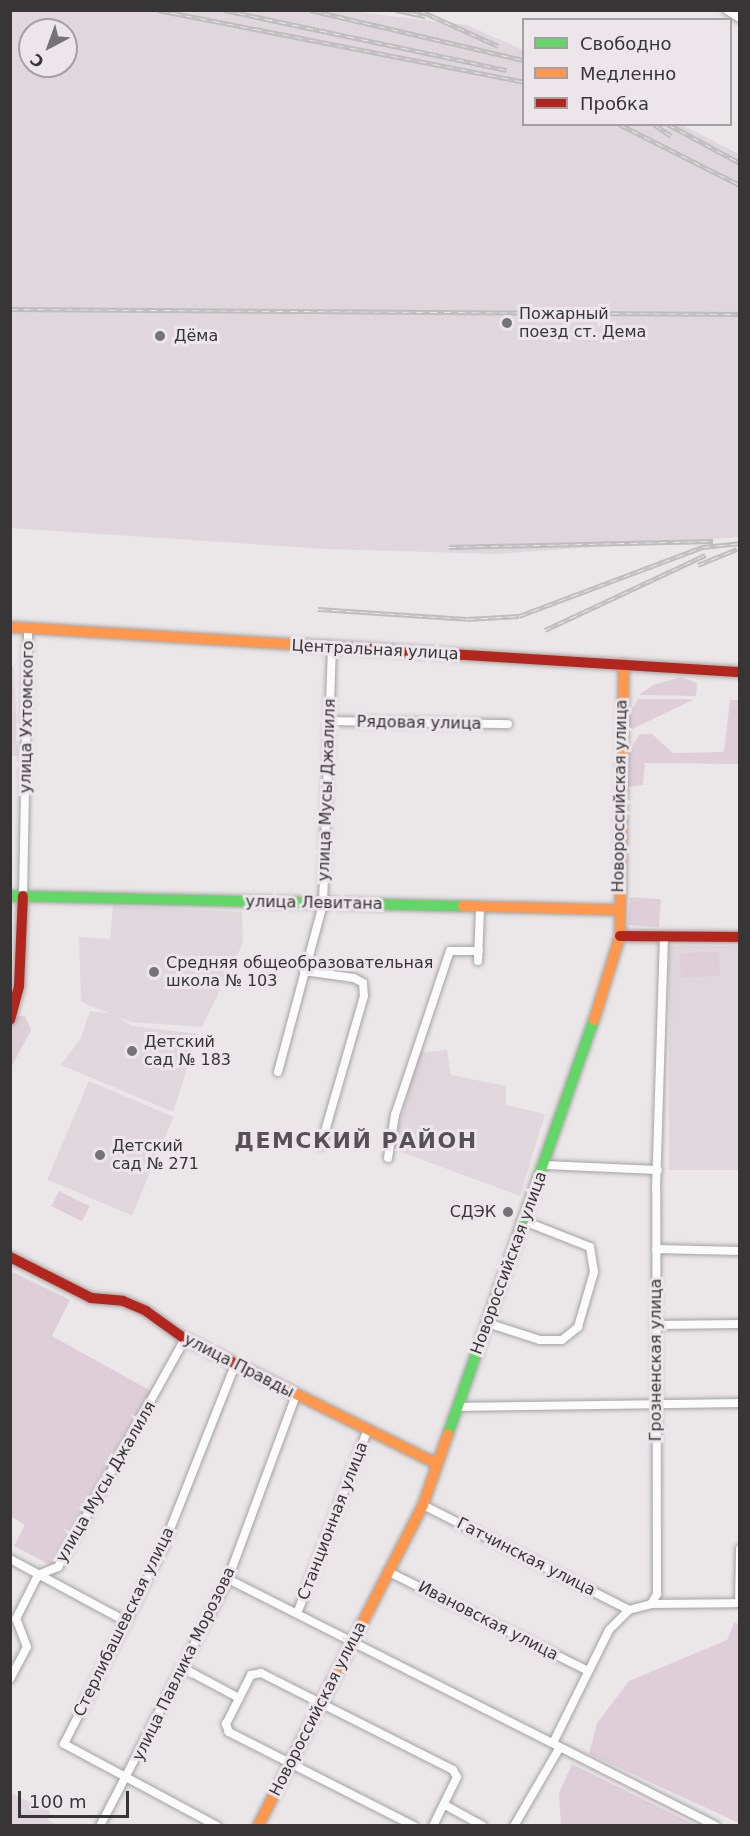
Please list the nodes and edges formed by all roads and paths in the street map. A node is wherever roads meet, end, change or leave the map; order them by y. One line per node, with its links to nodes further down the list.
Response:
1 (727, 10): 2 (street)
2 (740, 18)
3 (10, 627): 4 (main road, Центральная улица)
4 (28, 629): 5 (main road, Центральная улица); 11 (street, улица Ухтомского)
5 (332, 647): 6 (main road, Центральная улица); 8 (street, улица Мусы Джалиля)
6 (624, 664): 7 (main road, Центральная улица); 14 (main road, Новороссийская улица)
7 (740, 672)
8 (330, 721): 9 (street, Рядовая улица); 12 (street, улица Мусы Джалиля)
9 (508, 724)
10 (10, 896): 11 (main road, улица Левитана)
11 (23, 896): 12 (main road, улица Левитана); 21 (main road, улица Ухтомского)
12 (323, 904): 13 (main road, улица Левитана); 20 (street, улица Мусы Джалиля)
13 (480, 908): 14 (main road, улица Левитана); 18 (street)
14 (618, 910): 15 (main road, Новороссийская улица)
15 (620, 936): 16 (main road); 25 (main road, Новороссийская улица)
16 (664, 937): 17 (main road); 26 (street, Грозненская улица)
17 (740, 937)
18 (478, 951): 19 (street); 24 (street)
19 (478, 961)
20 (304, 971): 22 (street, улица Мусы Джалиля); 23 (street)
21 (10, 1020)
22 (278, 1072)
23 (321, 1145)
24 (388, 1158)
25 (544, 1165): 26 (street); 27 (main road, Новороссийская улица)
26 (658, 1170): 28 (street, Грозненская улица)
27 (524, 1221): 31 (main road, Новороссийская улица); 31 (street)
28 (656, 1250): 29 (street); 32 (street, Грозненская улица)
29 (740, 1251)
30 (10, 1257): 34 (main road, улица Правды)
31 (487, 1323): 39 (main road, Новороссийская улица)
32 (655, 1324): 33 (street); 37 (street, Грозненская улица)
33 (740, 1324)
34 (185, 1339): 35 (main road, улица Правды); 46 (street, улица Мусы Джалиля)
35 (235, 1365): 36 (main road, улица Правды); 52 (street, Стерлибашевская улица)
36 (296, 1395): 40 (main road, улица Правды); 47 (street, улица Павлика Морозова)
37 (656, 1403): 38 (street); 39 (street); 49 (street, Грозненская улица)
38 (740, 1403)
39 (457, 1407): 41 (main road, Новороссийская улица)
40 (367, 1431): 41 (main road, улица Правды); 51 (street, Станционная улица)
41 (437, 1464): 42 (main road, Новороссийская улица)
42 (423, 1504): 45 (main road, Новороссийская улица); 50 (street, Гатчинская улица)
43 (740, 1548): 48 (street)
44 (10, 1559): 46 (street)
45 (389, 1572): 54 (main road, Новороссийская улица); 56 (street, Ивановская улица)
46 (38, 1575): 52 (street); 53 (street, улица Мусы Джалиля)
47 (228, 1579): 51 (street); 55 (street, улица Павлика Морозова)
48 (739, 1603): 49 (street)
49 (651, 1604): 50 (street)
50 (629, 1610): 56 (street)
51 (298, 1611): 54 (street)
52 (125, 1621): 62 (street, Стерлибашевская улица)
53 (14, 1627): 57 (street, улица Мусы Джалиля)
54 (354, 1640): 59 (main road, Новороссийская улица); 60 (street)
55 (183, 1668): 58 (street); 62 (street, улица Павлика Морозова)
56 (588, 1671): 60 (street)
57 (10, 1679)
58 (239, 1698): 59 (street); 61 (street)
59 (322, 1703): 61 (main road, Новороссийская улица); 63 (street)
60 (556, 1745): 70 (street); 71 (street)
61 (290, 1763): 66 (main road, Новороссийская улица); 67 (street)
62 (125, 1779): 64 (street, улица Павлика Морозова); 65 (street)
63 (445, 1804): 68 (street); 69 (street)
64 (100, 1826)
65 (217, 1826)
66 (258, 1826)
67 (414, 1826)
68 (433, 1826)
69 (483, 1826)
70 (514, 1826)
71 (716, 1826)

